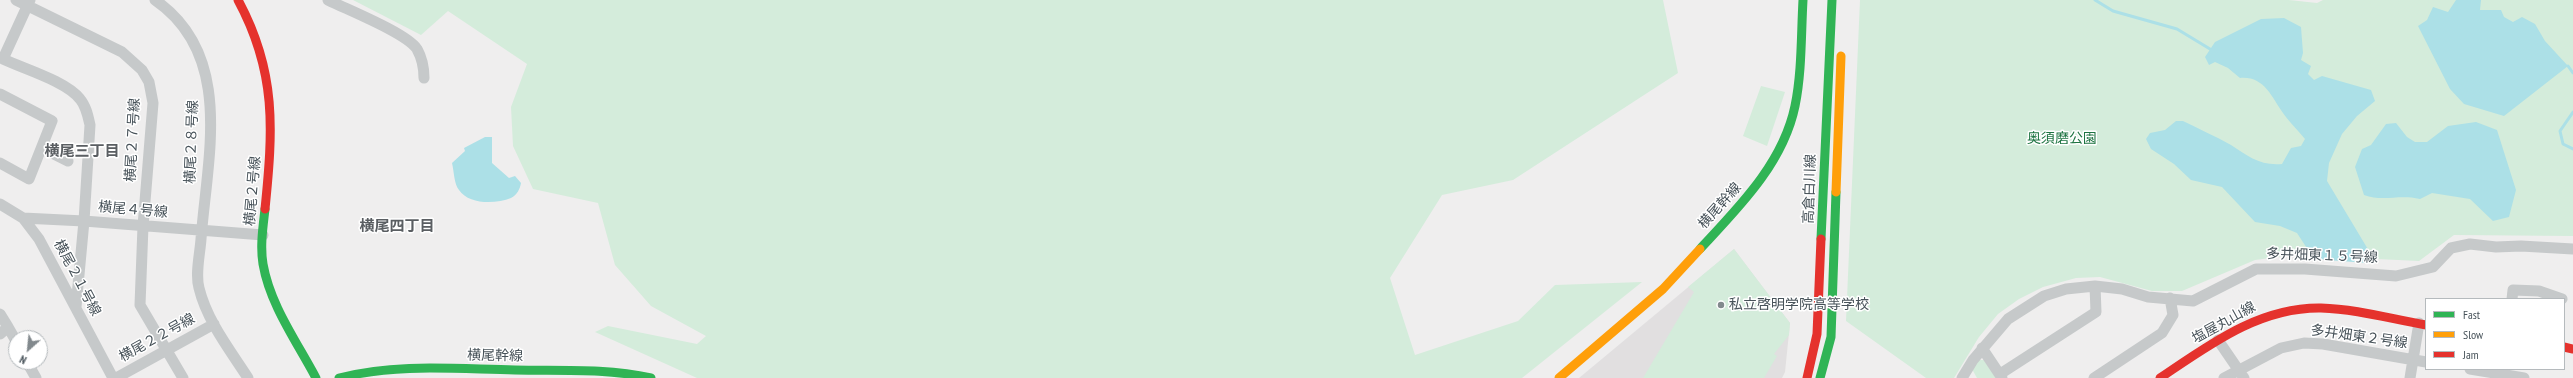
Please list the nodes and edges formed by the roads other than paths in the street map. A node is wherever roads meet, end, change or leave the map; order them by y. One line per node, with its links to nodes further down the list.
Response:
1 (16, 0): 7 (street, 横尾２７号線)
2 (155, 0): 19 (street, 横尾２８号線)
3 (238, 0): 20 (street, 横尾２号線)
4 (328, 0): 10 (street)
5 (1803, 0): 45 (street, 横尾幹線)
6 (1832, 0): 46 (street, 高倉白川線)
7 (29, 2): 9 (street, 横尾４号線); 18 (street, 横尾２７号線)
8 (1841, 47): 47 (street, 高倉白川線)
9 (1, 61): 17 (street, 横尾４号線)
10 (424, 78)
11 (0, 94): 12 (street)
12 (42, 148): 13 (street); 14 (street)
13 (68, 161)
14 (0, 163)
15 (0, 204): 16 (street, 横尾２１号線)
16 (23, 218): 17 (street); 26 (street, 横尾２１号線)
17 (84, 221): 18 (street, 横尾４号線); 26 (street)
18 (143, 226): 19 (street, 横尾４号線); 33 (street, 横尾２７号線)
19 (202, 232): 20 (street, 横尾４号線); 28 (street, 横尾２８号線)
20 (263, 235): 42 (street, 横尾２号線)
21 (2573, 249): 23 (street, 多井畑東１５号線)
22 (2095, 286): 23 (street, 多井畑東１５号線); 32 (street, 多井畑東１５号線); 38 (street)
23 (2170, 298): 49 (street)
24 (2512, 298): 25 (street)
25 (2560, 298)
26 (76, 307): 39 (street, 横尾２１号線)
27 (0, 314): 30 (street)
28 (214, 324): 33 (street, 横尾２２号線); 41 (street, 横尾２８号線)
29 (2423, 324): 31 (street, 塩屋丸山線); 34 (street)
30 (4, 331)
31 (2218, 340): 37 (street); 50 (street, 塩屋丸山線)
32 (1982, 348): 38 (street); 48 (street, 多井畑東１５号線)
33 (167, 349): 39 (street, 横尾２２号線); 40 (street, 横尾２７号線)
34 (2413, 360): 35 (street, 多井畑東２号線); 37 (street, 多井畑東２号線); 52 (street)
35 (2425, 362)
36 (2476, 370): 53 (street)
37 (2241, 374): 51 (street, 多井畑東２号線)
38 (2001, 376)
39 (114, 378)
40 (182, 378)
41 (248, 378)
42 (316, 378)
43 (339, 378): 44 (street, 横尾幹線)
44 (651, 378)
45 (1559, 378)
46 (1807, 378)
47 (1820, 378)
48 (1962, 378)
49 (2094, 378)
50 (2160, 378)
51 (2224, 378)
52 (2410, 378)
53 (2524, 378)

